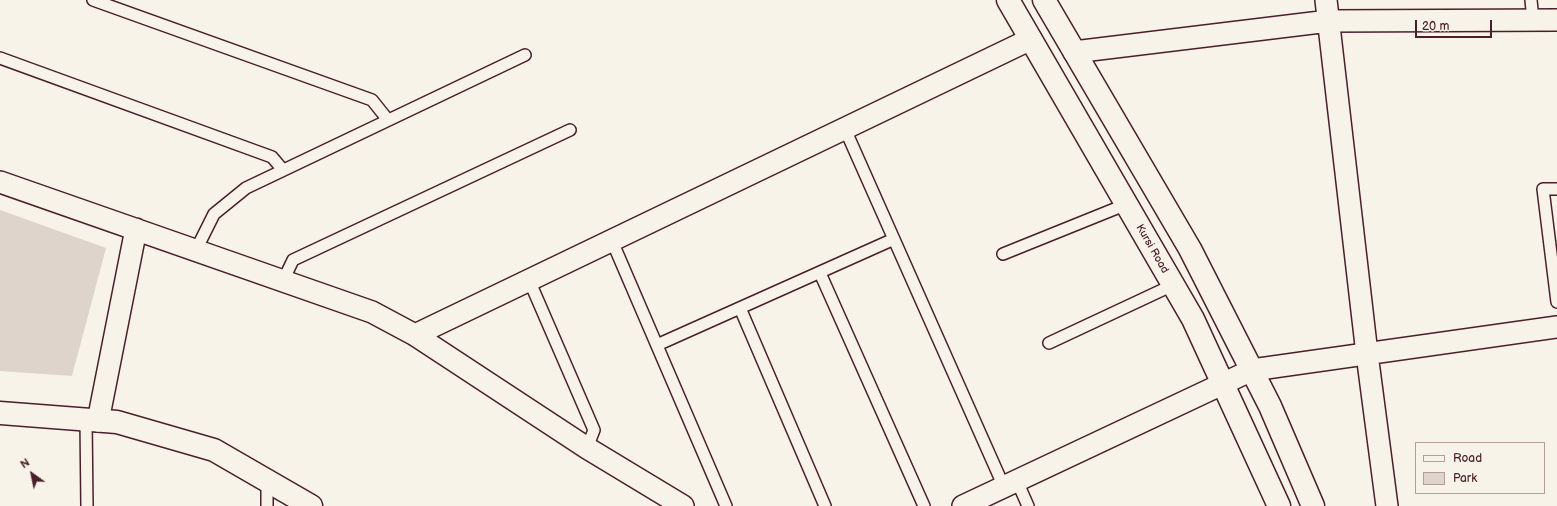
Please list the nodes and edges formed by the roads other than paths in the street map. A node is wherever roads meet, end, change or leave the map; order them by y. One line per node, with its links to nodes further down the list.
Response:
1 (93, 0): 12 (lane)
2 (1008, 0): 8 (main road, Kursi Road)
3 (1044, 0): 9 (main road)
4 (1326, 0): 7 (street)
5 (1532, 10): 6 (street); 7 (street)
6 (1557, 20)
7 (1329, 21): 9 (street); 34 (street)
8 (1031, 39): 13 (street); 18 (main road, Kursi Road)
9 (1074, 52): 35 (main road)
10 (525, 55): 12 (lane)
11 (0, 58): 15 (lane)
12 (388, 120): 15 (lane)
13 (845, 129): 20 (lane); 21 (street)
14 (570, 130): 26 (lane)
15 (283, 170): 22 (lane)
16 (0, 182): 19 (street)
17 (1557, 189): 28 (lane)
18 (1127, 204): 23 (lane); 27 (main road, Kursi Road)
19 (136, 229): 22 (street); 38 (street)
20 (894, 239): 24 (lane); 41 (lane)
21 (612, 241): 25 (street); 33 (lane)
22 (196, 250): 26 (street)
23 (1003, 254)
24 (820, 273): 29 (lane); 48 (lane)
25 (529, 280): 31 (street); 39 (lane)
26 (283, 281): 31 (street)
27 (1173, 285): 32 (lane); 36 (main road, Kursi Road)
28 (1557, 302)
29 (740, 308): 33 (lane); 47 (lane)
30 (1557, 327): 34 (street)
31 (415, 335): 39 (street)
32 (1049, 343)
33 (656, 345): 46 (lane)
34 (1367, 354): 35 (street); 53 (street)
35 (1252, 370): 36 (street); 52 (main road)
36 (1223, 384): 41 (street); 51 (main road, Kursi Road)
37 (0, 413): 38 (main road)
38 (92, 420): 40 (main road); 42 (lane)
39 (587, 448): 45 (street)
40 (267, 481): 43 (lane); 44 (main road)
41 (1011, 484): 49 (street); 50 (lane)
42 (87, 506)
43 (267, 506)
44 (311, 506)
45 (683, 506)
46 (726, 506)
47 (825, 506)
48 (924, 506)
49 (963, 506)
50 (1028, 506)
51 (1279, 506)
52 (1313, 506)
53 (1387, 506)

